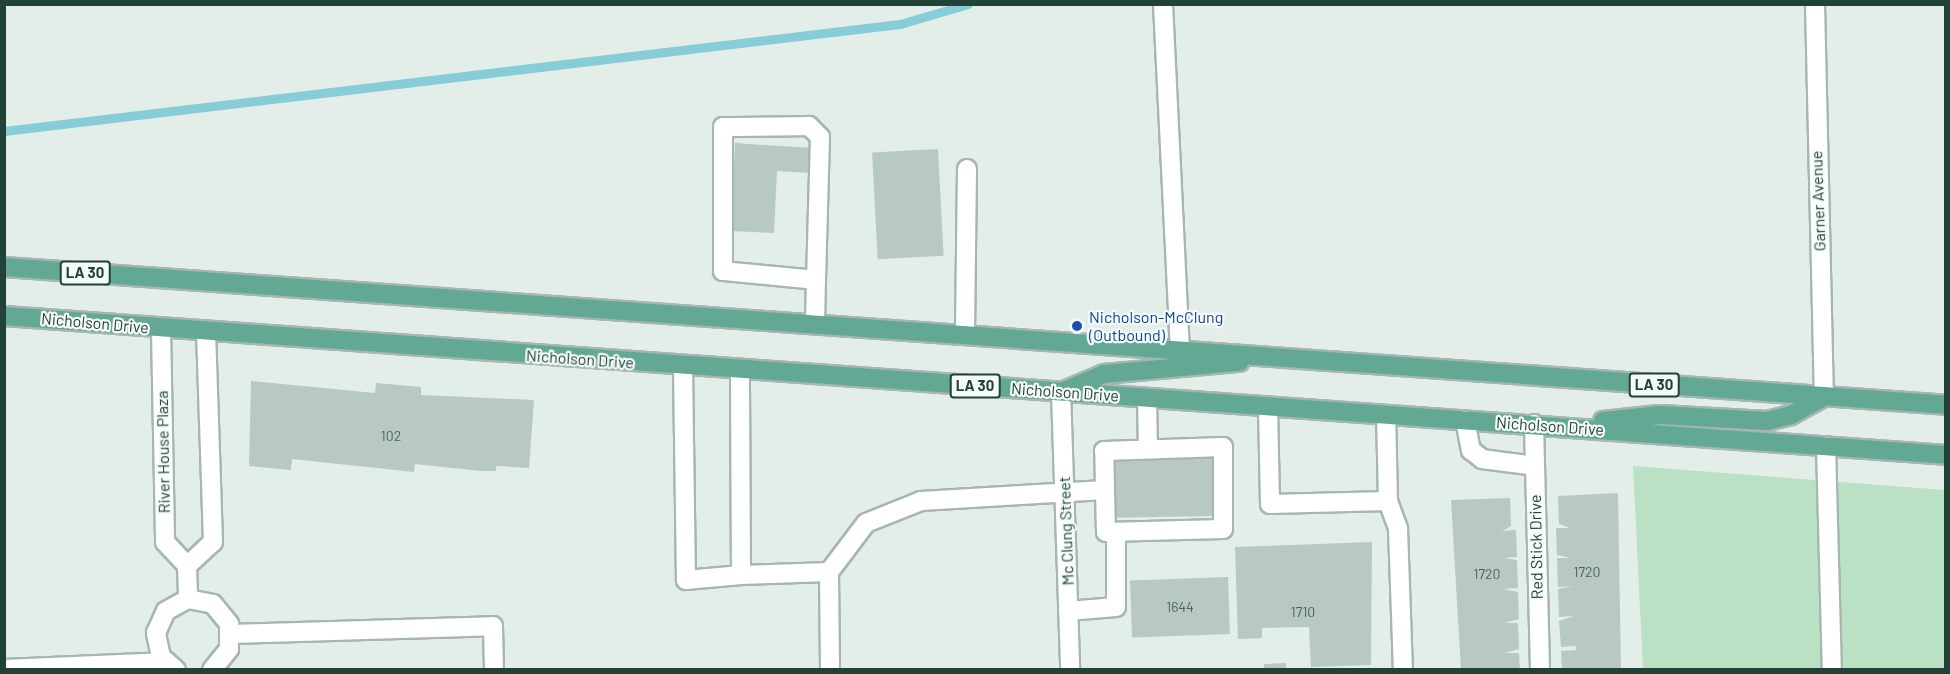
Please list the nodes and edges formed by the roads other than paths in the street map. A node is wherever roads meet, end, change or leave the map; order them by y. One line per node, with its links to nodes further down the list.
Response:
1 (1163, 4): 11 (street)
2 (1815, 4): 16 (street, Garner Avenue)
3 (967, 169): 10 (street)
4 (4, 267): 7 (main road, LA 30)
5 (816, 280): 5 (street); 7 (street)
6 (4, 316): 8 (main road, Nicholson Drive / LA 30)
7 (815, 323): 10 (main road, LA 30)
8 (160, 329): 9 (main road, Nicholson Drive / LA 30); 32 (street, River House Plaza)
9 (206, 332): 13 (main road, Nicholson Drive / LA 30); 32 (street)
10 (965, 332): 11 (main road, LA 30)
11 (1180, 349): 12 (main road, LA 30)
12 (1289, 357): 15 (main road); 16 (main road, LA 30)
13 (683, 367): 14 (main road, Nicholson Drive / LA 30); 34 (street)
14 (740, 370): 15 (main road, Nicholson Drive / LA 30); 34 (street)
15 (1060, 392): 17 (main road, Nicholson Drive / LA 30); 29 (street, Mc Clung Street)
16 (1824, 397): 18 (main road, LA 30); 23 (main road)
17 (1147, 398): 19 (main road, Nicholson Drive / LA 30); 25 (street)
18 (1946, 405)
19 (1268, 407): 20 (main road, Nicholson Drive / LA 30); 30 (street)
20 (1386, 416): 21 (main road, Nicholson Drive / LA 30); 30 (street)
21 (1465, 420): 22 (main road, Nicholson Drive / LA 30); 27 (street)
22 (1534, 424): 23 (main road, Nicholson Drive / LA 30); 27 (street, Red Stick Drive)
23 (1557, 425): 24 (main road, Nicholson Drive / LA 30)
24 (1826, 446): 26 (main road, Nicholson Drive / LA 30); 46 (street)
25 (1144, 451): 28 (street); 31 (street)
26 (1946, 455)
27 (1535, 466): 45 (street, Red Stick Drive)
28 (1105, 490): 29 (street); 31 (street)
29 (1065, 492): 33 (street); 36 (street, Mc Clung Street)
30 (1388, 501): 44 (street)
31 (1116, 532): 36 (street)
32 (188, 566): 35 (street)
33 (829, 572): 34 (street); 42 (street)
34 (741, 575)
35 (188, 599): 37 (street); 38 (street)
36 (1068, 611): 43 (street, Mc Clung Street)
37 (231, 634): 40 (street); 41 (street)
38 (171, 666): 39 (street)
39 (4, 669)
40 (212, 669)
41 (494, 669)
42 (830, 669)
43 (1070, 669)
44 (1402, 669)
45 (1540, 669)
46 (1832, 669)

